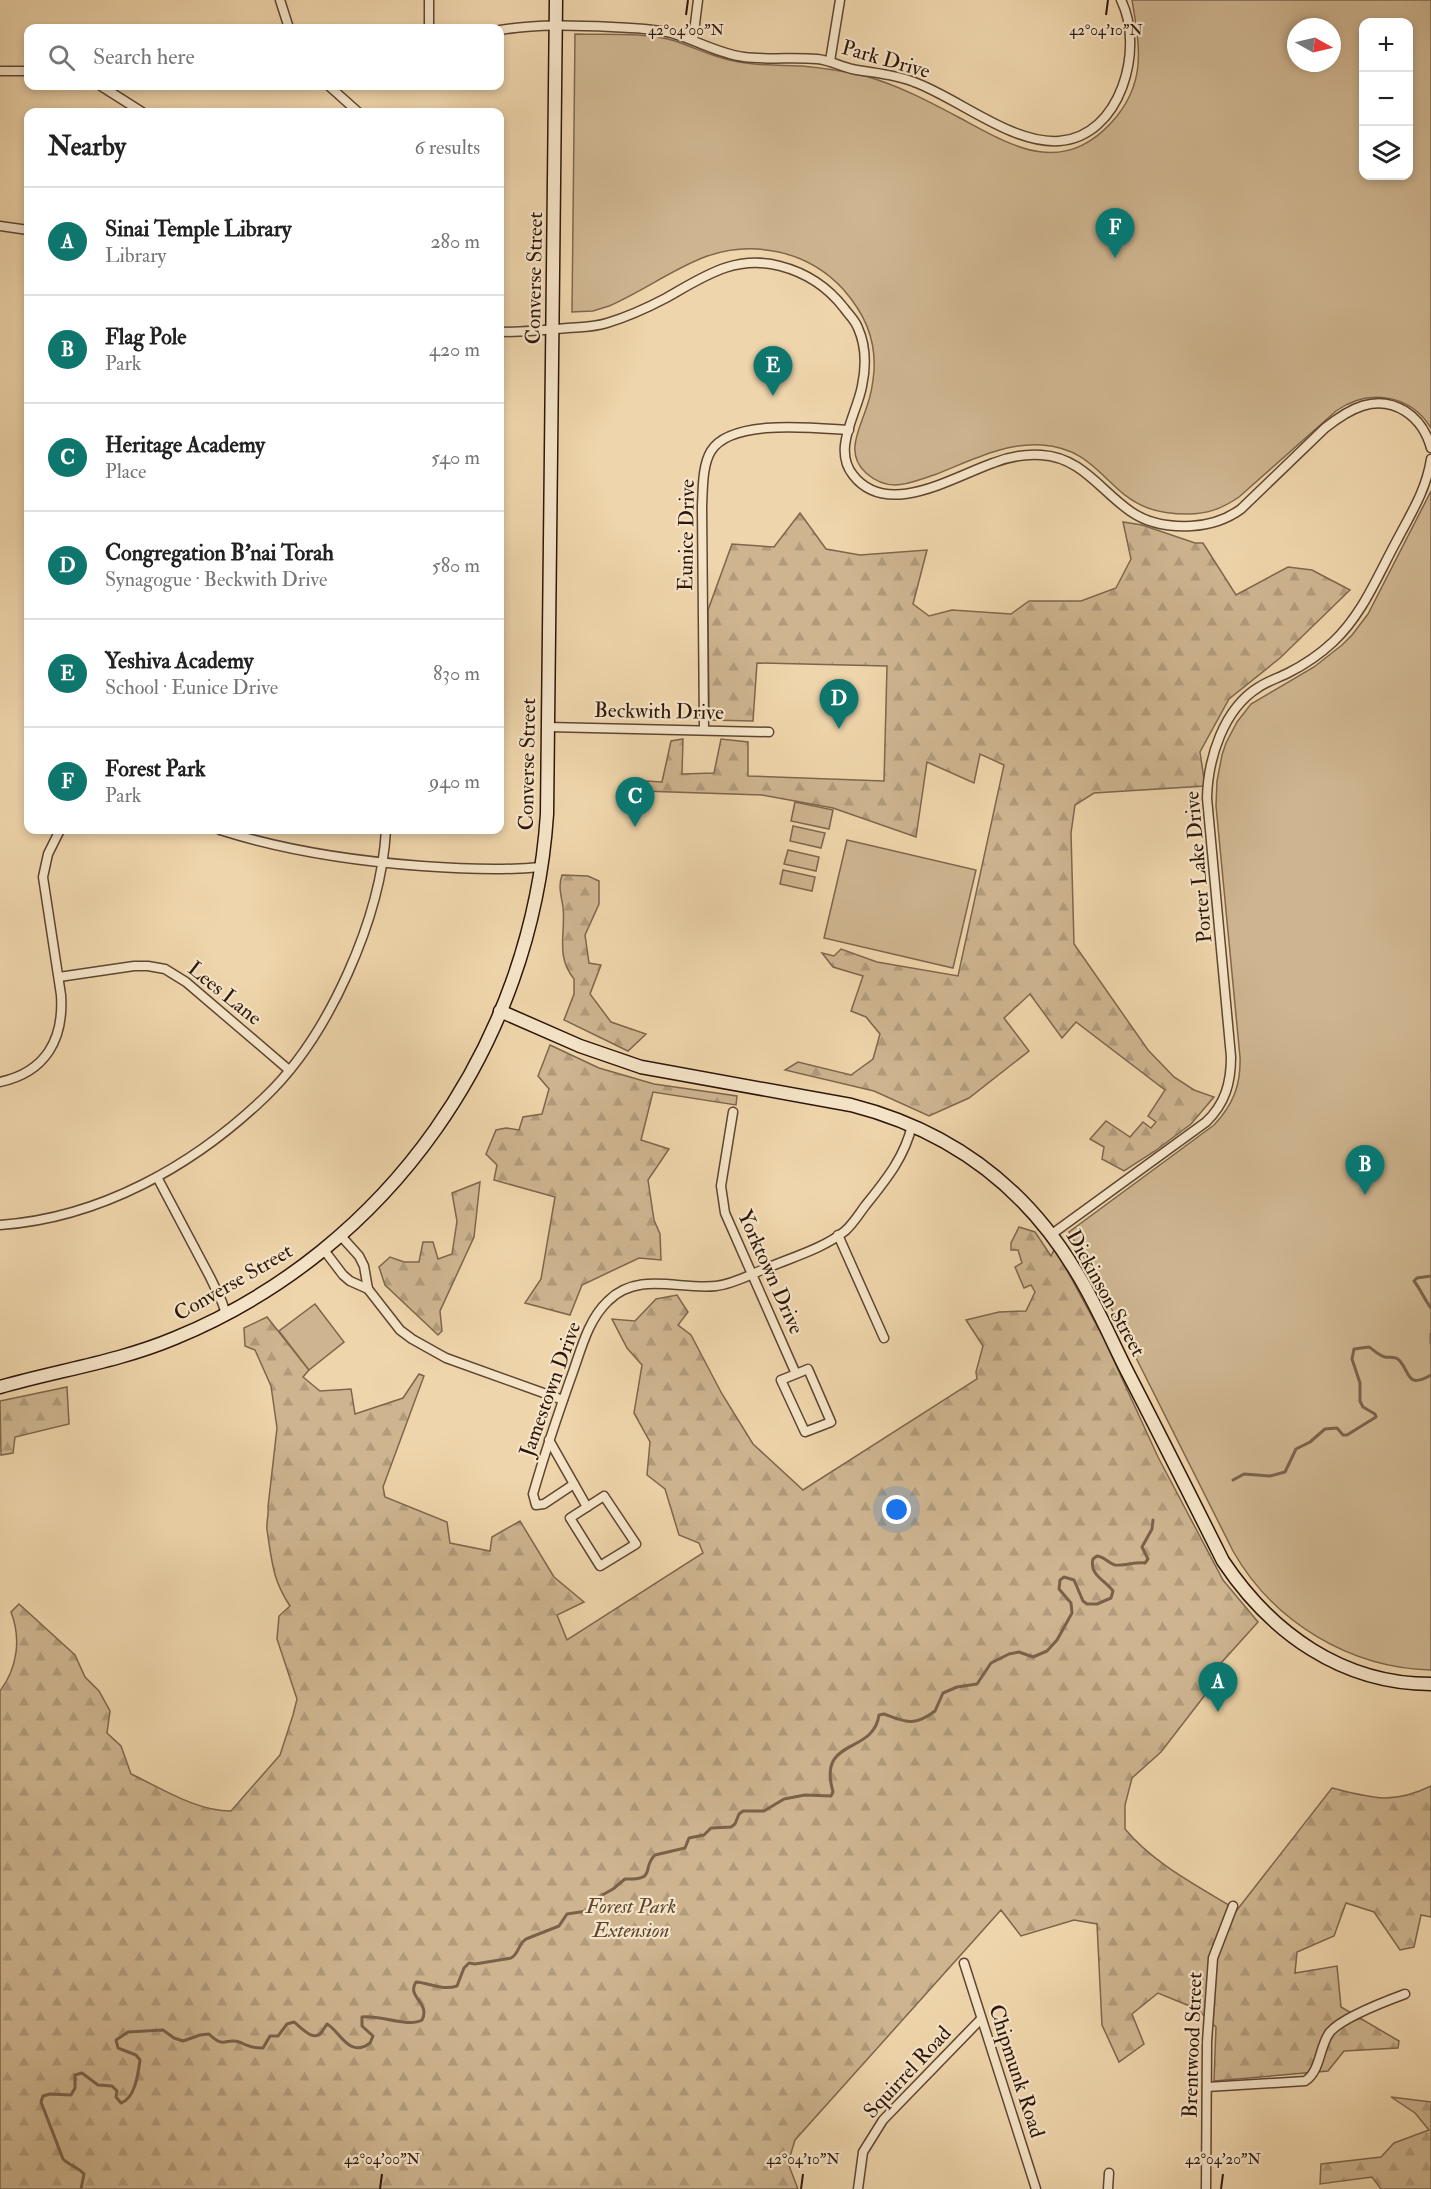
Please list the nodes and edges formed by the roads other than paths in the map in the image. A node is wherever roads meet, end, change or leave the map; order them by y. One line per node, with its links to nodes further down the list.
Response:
1 (280, 0): 7 (street)
2 (429, 0): 8 (street)
3 (556, 0): 9 (main road, Converse Street)
4 (698, 0): 11 (street)
5 (840, 0): 12 (street)
6 (1121, 0): 12 (street, Park Drive)
7 (288, 24)
8 (429, 24)
9 (556, 25): 10 (street, Park Drive); 11 (street, Park Drive); 21 (main road, Converse Street)
10 (504, 29)
11 (693, 40): 12 (street, Park Drive)
12 (830, 61)
13 (0, 71): 14 (street)
14 (24, 71)
15 (107, 90): 17 (street)
16 (333, 90): 18 (street)
17 (136, 108)
18 (354, 108)
19 (0, 226): 20 (street)
20 (24, 229)
21 (553, 329): 22 (street); 23 (street); 26 (main road, Converse Street)
22 (504, 332)
23 (849, 430): 24 (street); 27 (street, Eunice Drive)
24 (1431, 448)
25 (1431, 459): 42 (street, Porter Lake Drive)
26 (549, 727): 27 (street, Beckwith Drive); 33 (main road, Converse Street)
27 (704, 730): 28 (street, Beckwith Drive)
28 (769, 732)
29 (58, 834): 34 (street)
30 (242, 834): 32 (street)
31 (386, 834): 32 (street)
32 (382, 864): 33 (street); 36 (street)
33 (541, 867): 35 (main road, Converse Street)
34 (59, 977): 36 (street, Lees Lane); 37 (street)
35 (500, 1011): 39 (main road, Dickinson Street); 44 (main road, Converse Street)
36 (289, 1070): 40 (street)
37 (0, 1082)
38 (733, 1112): 46 (street, Yorktown Drive)
39 (912, 1125): 42 (main road, Dickinson Street); 43 (street, Jamestown Drive)
40 (157, 1177): 41 (street); 48 (street)
41 (0, 1225)
42 (1052, 1234): 56 (main road, Dickinson Street)
43 (838, 1235): 46 (street, Jamestown Drive); 49 (street)
44 (341, 1236): 45 (main road, Converse Street); 47 (street)
45 (324, 1250): 47 (street); 48 (main road, Converse Street)
46 (752, 1274): 50 (street, Yorktown Drive); 52 (street, Jamestown Drive)
47 (368, 1289): 52 (street)
48 (226, 1314): 51 (main road, Converse Street)
49 (884, 1338)
50 (796, 1374): 50 (street)
51 (0, 1387)
52 (563, 1400): 53 (street, Jamestown Drive)
53 (549, 1440): 54 (street); 54 (street, Jamestown Drive)
54 (574, 1484): 55 (street)
55 (587, 1507): 55 (street)
56 (1431, 1684)
57 (1233, 1906): 61 (street, Brentwood Street)
58 (964, 1963): 60 (street, Chipmunk Road)
59 (1405, 1994): 61 (street)
60 (981, 2019): 63 (street, Squirrel Road); 64 (street, Chipmunk Road)
61 (1207, 2087): 66 (street, Brentwood Street)
62 (1109, 2173): 65 (street)
63 (858, 2189)
64 (1036, 2189)
65 (1108, 2189)
66 (1206, 2189)

